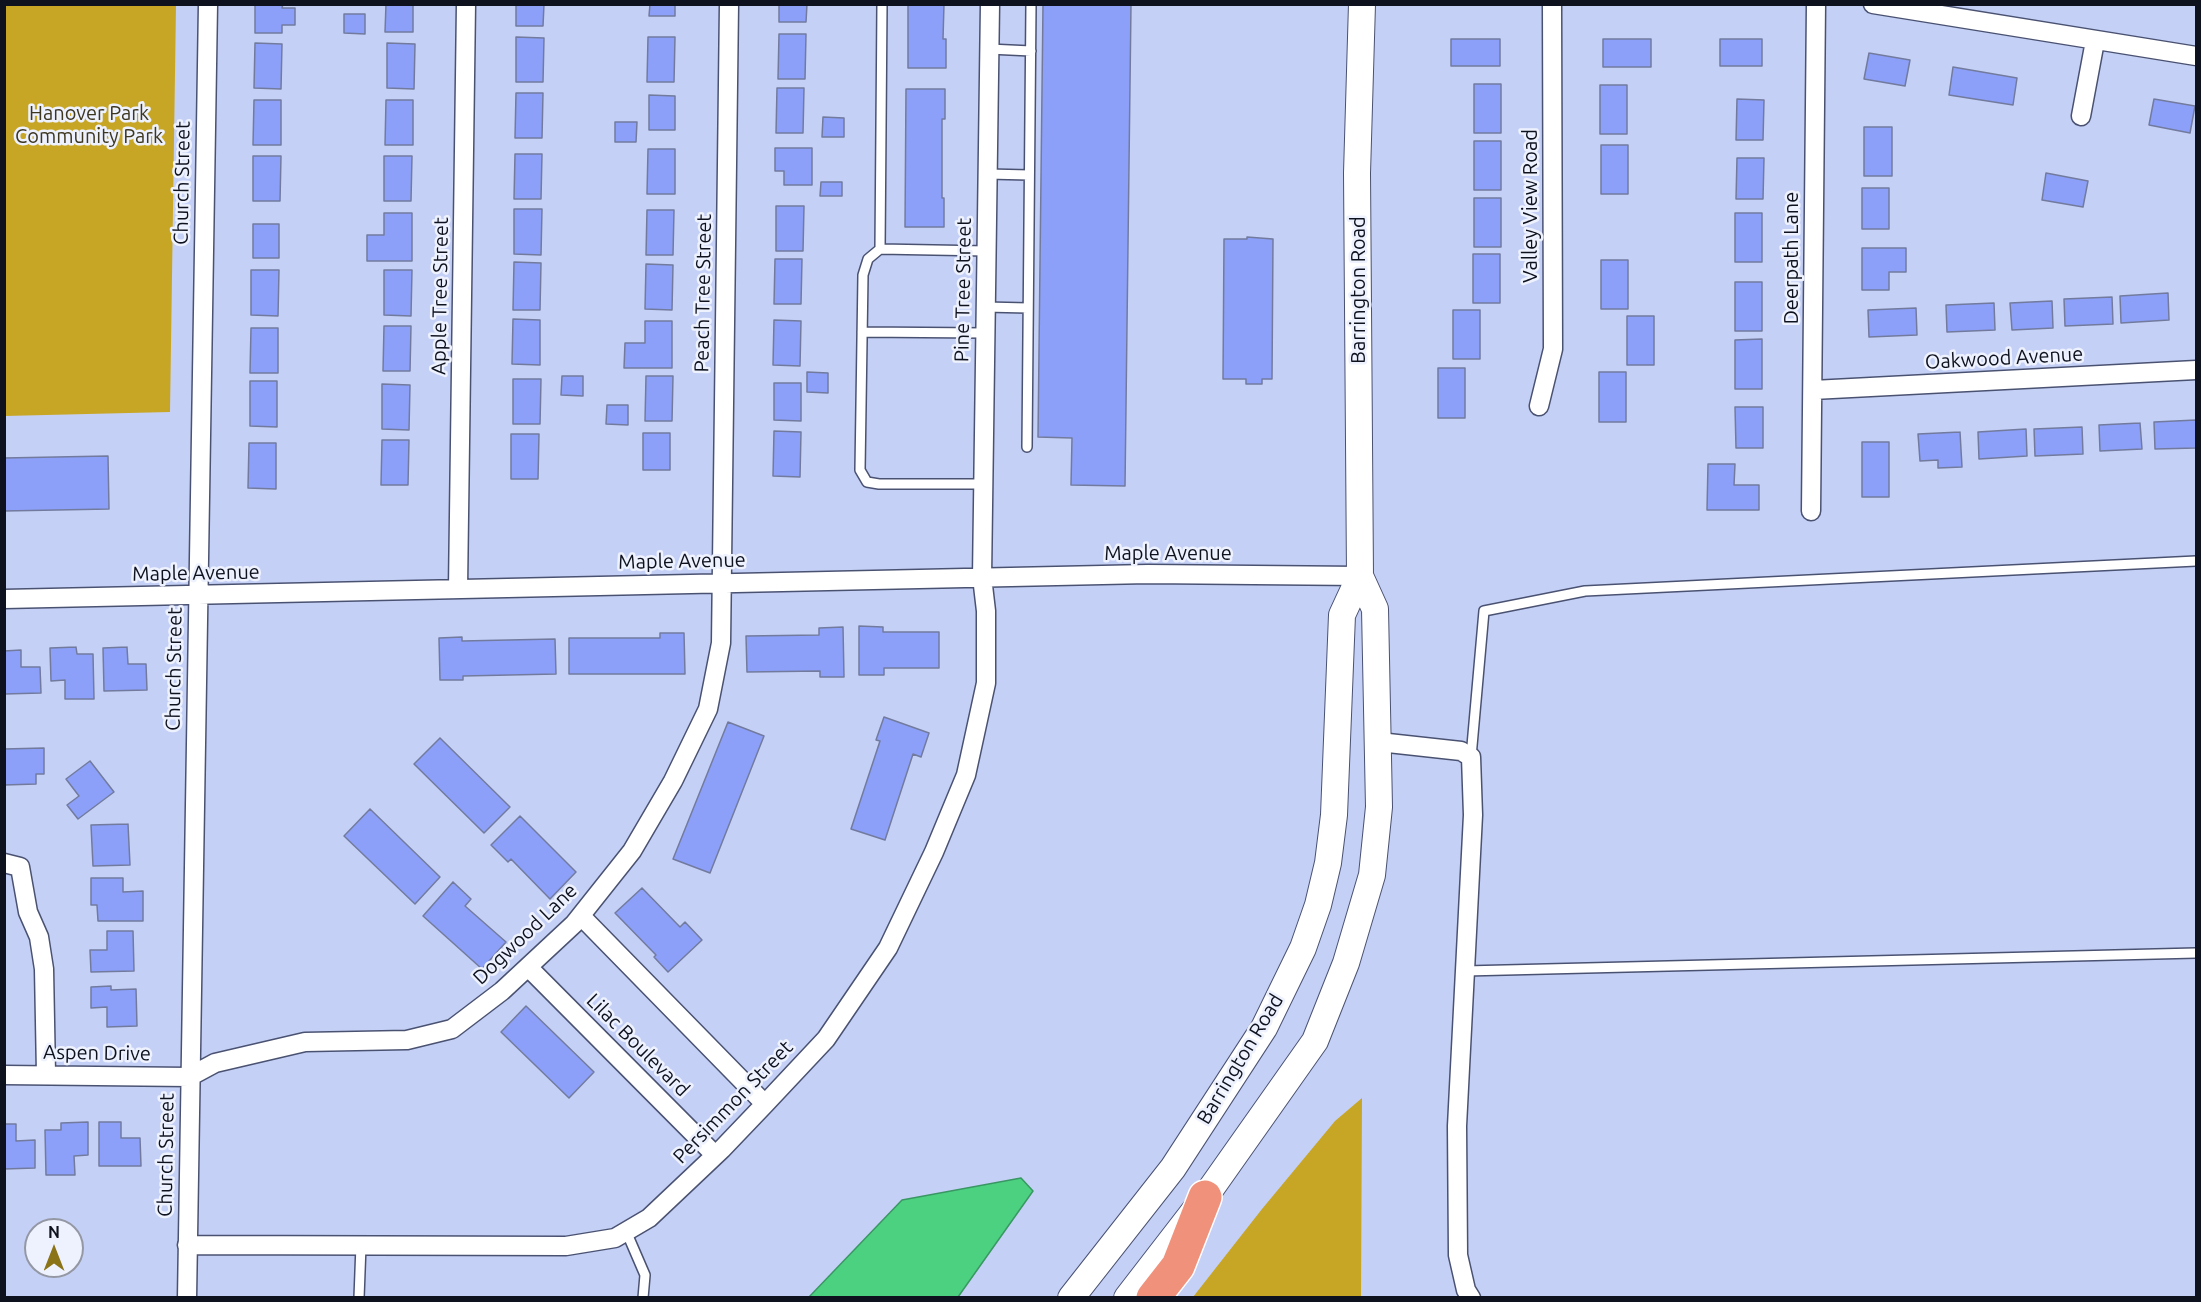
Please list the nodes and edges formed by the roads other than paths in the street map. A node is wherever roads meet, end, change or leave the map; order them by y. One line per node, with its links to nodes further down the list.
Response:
1 (208, 4): 35 (street, Church Street)
2 (466, 4): 34 (street, Apple Tree Street)
3 (729, 4): 33 (street, Peach Tree Street)
4 (882, 4): 18 (lane)
5 (990, 4): 12 (street, Pine Tree Street)
6 (1031, 4): 13 (lane)
7 (1362, 4): 31 (main road, Barrington Road)
8 (1552, 4): 26 (street, Valley View Road)
9 (1815, 4): 25 (street, Deerpath Lane)
10 (1873, 4): 11 (street)
11 (2095, 41): 14 (street); 15 (street)
12 (990, 49): 13 (lane); 16 (street, Pine Tree Street)
13 (1030, 51): 17 (lane)
14 (2196, 56)
15 (2081, 116)
16 (988, 174): 17 (lane); 19 (street, Pine Tree Street)
17 (1029, 175): 21 (lane)
18 (880, 249): 19 (lane); 22 (lane)
19 (987, 251): 20 (street, Pine Tree Street)
20 (985, 307): 21 (lane); 23 (street, Pine Tree Street)
21 (1028, 308): 27 (lane)
22 (862, 332): 23 (lane); 28 (lane)
23 (984, 333): 28 (street, Pine Tree Street)
24 (2196, 370): 25 (street, Oakwood Avenue)
25 (1813, 390): 29 (street, Deerpath Lane)
26 (1539, 406)
27 (1027, 447)
28 (983, 484): 32 (street, Pine Tree Street)
29 (1811, 511)
30 (2196, 561): 38 (lane)
31 (1360, 576): 32 (street, Maple Avenue); 37 (main road, Barrington Road); 56 (main road, Barrington Road)
32 (982, 577): 33 (street, Maple Avenue); 47 (street, Persimmon Street)
33 (722, 583): 34 (street, Maple Avenue); 40 (street, Dogwood Lane)
34 (458, 588): 35 (street, Maple Avenue)
35 (198, 596): 36 (street, Maple Avenue); 46 (street, Church Street)
36 (4, 599)
37 (1379, 742): 38 (street); 49 (main road, Barrington Road)
38 (1471, 757): 43 (street)
39 (4, 863): 44 (street)
40 (581, 916): 42 (street, Dogwood Lane); 47 (street)
41 (2196, 952): 43 (lane)
42 (528, 967): 46 (street, Dogwood Lane); 48 (street, Lilac Boulevard)
43 (1465, 971): 59 (street)
44 (46, 1074): 45 (street, Aspen Drive); 46 (street, Aspen Drive)
45 (4, 1075)
46 (189, 1077): 51 (street, Church Street)
47 (765, 1104): 48 (street, Persimmon Street)
48 (716, 1155): 50 (street, Persimmon Street)
49 (1205, 1197): 57 (main road, Barrington Road); 58 (highway)
50 (626, 1231): 52 (street, Persimmon Street); 55 (lane)
51 (187, 1245): 52 (street, Persimmon Street); 53 (street, Church Street)
52 (360, 1245): 54 (lane)
53 (187, 1298)
54 (359, 1298)
55 (643, 1298)
56 (1071, 1298)
57 (1127, 1298)
58 (1153, 1298)
59 (1471, 1298)

